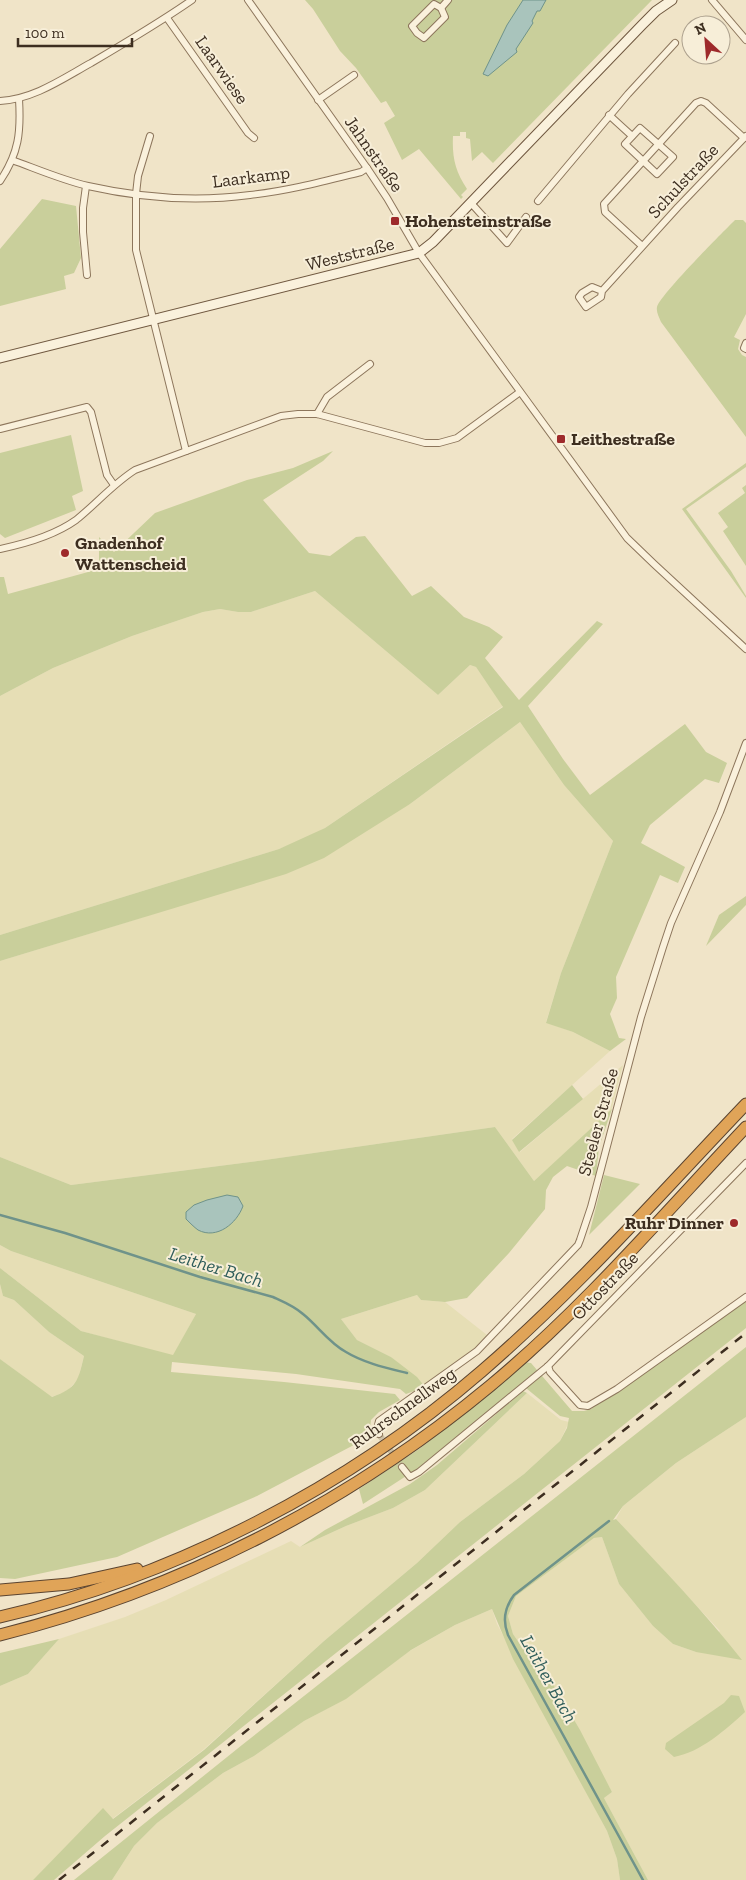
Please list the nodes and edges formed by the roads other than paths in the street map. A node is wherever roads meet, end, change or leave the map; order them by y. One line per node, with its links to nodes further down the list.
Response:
1 (192, 0): 7 (street)
2 (248, 0): 13 (street, Jahnstraße)
3 (448, 0): 6 (street)
4 (672, 0): 27 (street, Weststraße)
5 (712, 0): 8 (street)
6 (441, 8): 6 (street)
7 (167, 18): 11 (street); 18 (street, Laarwiese)
8 (746, 40)
9 (675, 43): 14 (street)
10 (354, 75): 13 (street)
11 (19, 99): 12 (street); 20 (street)
12 (0, 100)
13 (318, 100): 22 (street, Jahnstraße)
14 (609, 115): 16 (street); 26 (street)
15 (150, 136): 25 (street)
16 (632, 136): 19 (street); 21 (street)
17 (745, 137): 19 (street); 29 (street, Schulstraße)
18 (254, 138)
19 (659, 144): 21 (street); 21 (street)
20 (12, 160): 23 (street); 24 (street, Laarkamp)
21 (643, 161): 29 (street)
22 (367, 168): 25 (street, Laarkamp); 30 (street, Jahnstraße)
23 (0, 181)
24 (86, 186): 25 (street, Laarkamp); 31 (street)
25 (136, 194): 33 (street)
26 (538, 201)
27 (471, 203): 28 (street); 30 (street, Weststraße)
28 (526, 217)
29 (642, 246): 32 (street, Schulstraße)
30 (419, 253): 33 (street, Weststraße); 38 (street)
31 (87, 275)
32 (602, 290)
33 (152, 320): 36 (street, Weststraße); 41 (street)
34 (746, 343): 35 (street)
35 (746, 349)
36 (0, 358)
37 (370, 364): 39 (street)
38 (520, 392): 39 (street); 44 (street)
39 (317, 414): 41 (street)
40 (0, 428): 42 (street)
41 (186, 451): 42 (street)
42 (114, 485): 43 (street)
43 (0, 550)
44 (746, 649)
45 (746, 743): 51 (street, Steeler Straße)
46 (746, 1104): 53 (highway, Ruhrschnellweg)
47 (746, 1127): 56 (highway, Ruhrschnellweg)
48 (746, 1162): 50 (street, Ottostraße)
49 (746, 1297): 50 (street)
50 (548, 1366): 52 (street, Ottostraße)
51 (379, 1434)
52 (402, 1467)
53 (168, 1562): 54 (highway); 55 (highway, Ruhrschnellweg)
54 (0, 1590)
55 (0, 1617)
56 (0, 1635)

